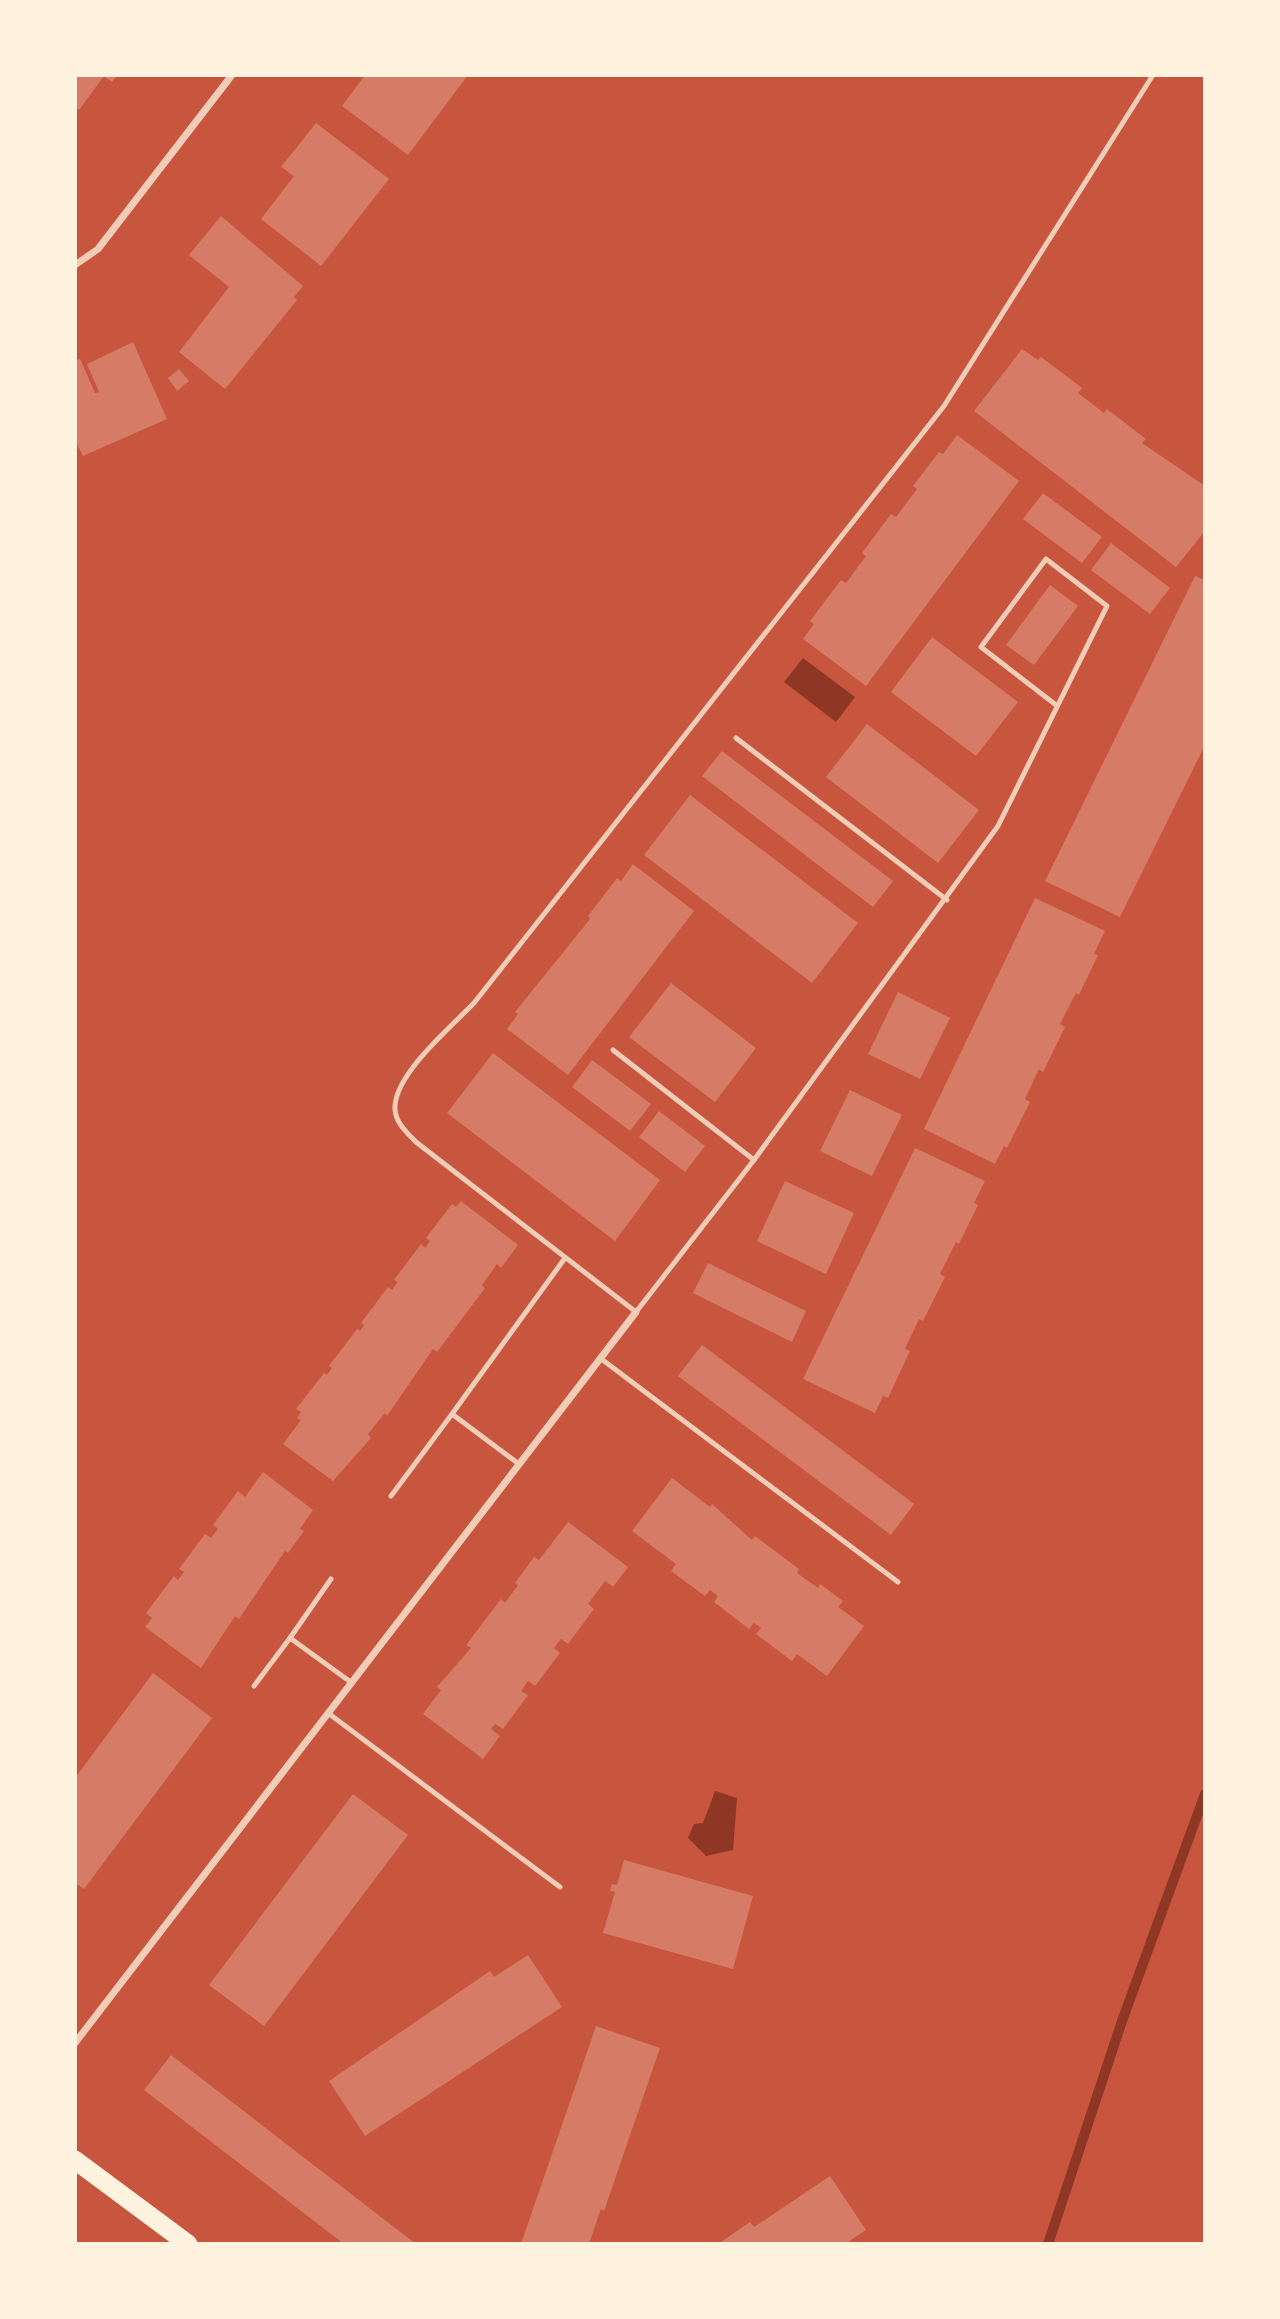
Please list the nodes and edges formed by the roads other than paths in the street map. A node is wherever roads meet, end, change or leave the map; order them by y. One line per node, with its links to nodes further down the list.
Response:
1 (232, 75): 3 (street)
2 (1153, 75): 9 (lane)
3 (75, 265)
4 (1056, 705): 4 (lane); 6 (lane)
5 (736, 738): 6 (lane)
6 (947, 900): 8 (lane)
7 (613, 1050): 8 (lane)
8 (754, 1160): 10 (lane)
9 (565, 1258): 10 (lane); 12 (lane)
10 (636, 1312): 11 (street)
11 (600, 1358): 13 (street); 16 (lane)
12 (452, 1414): 13 (lane); 14 (lane)
13 (519, 1464): 18 (street)
14 (391, 1496)
15 (331, 1579): 17 (lane)
16 (898, 1582)
17 (290, 1638): 18 (lane); 19 (lane)
18 (352, 1683): 20 (street)
19 (254, 1686)
20 (328, 1713): 21 (lane); 22 (street)
21 (560, 1887)
22 (75, 2043)
23 (75, 2160): 24 (highway)
24 (188, 2244)

